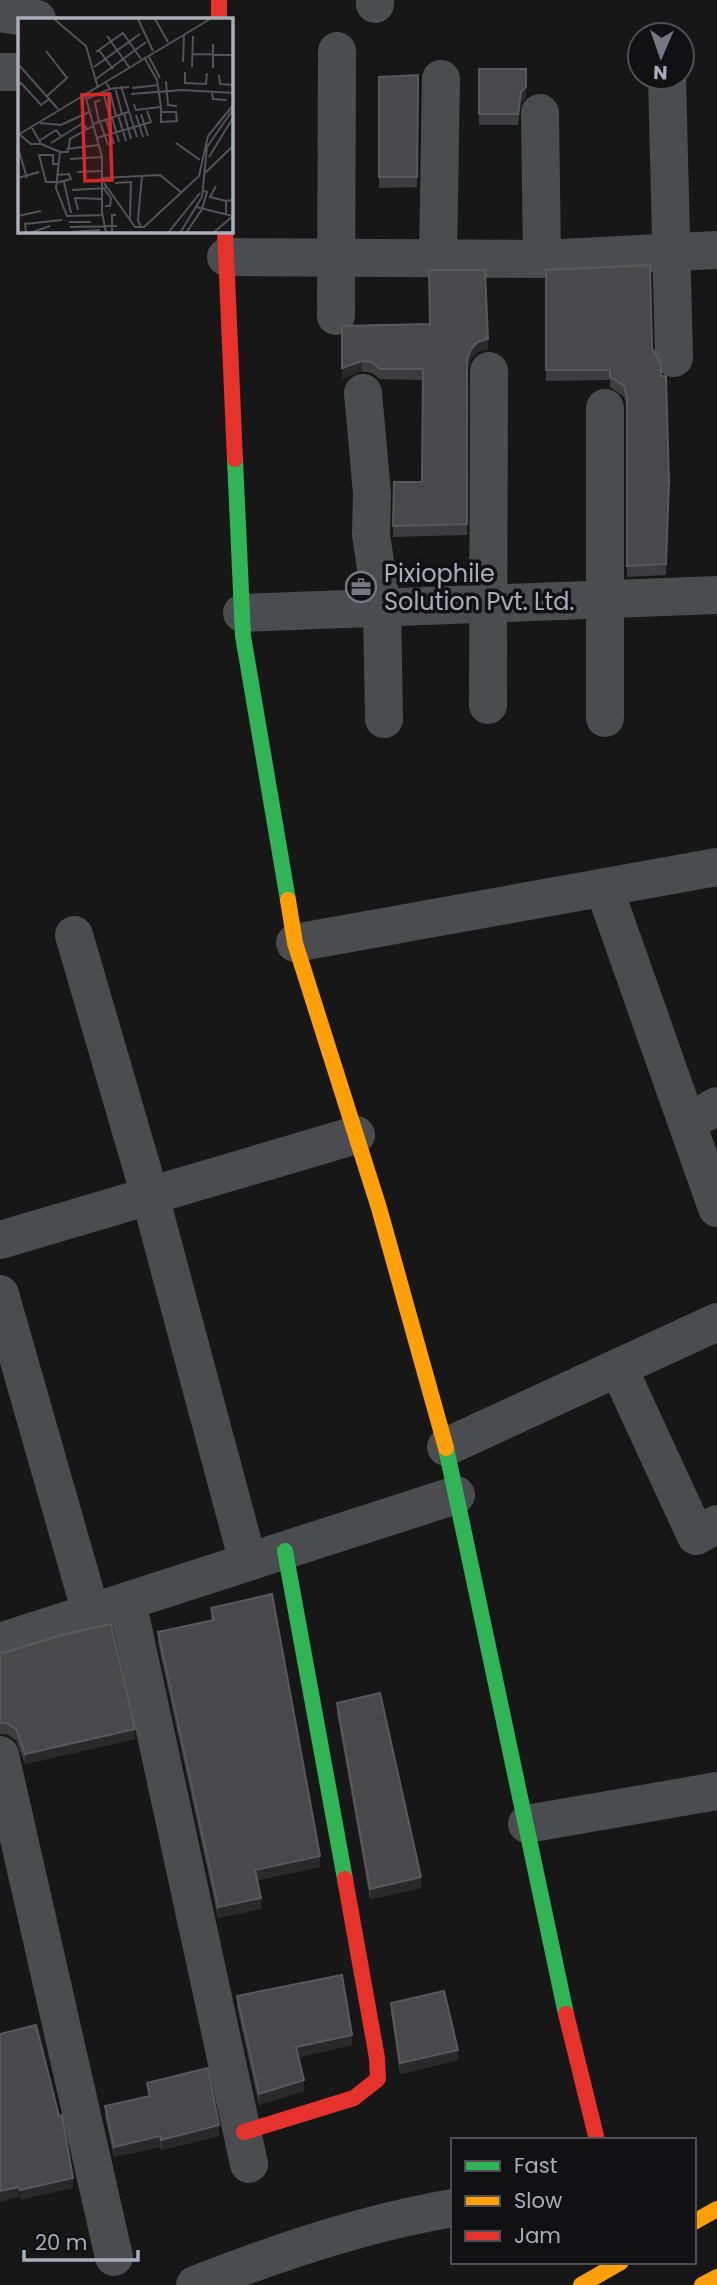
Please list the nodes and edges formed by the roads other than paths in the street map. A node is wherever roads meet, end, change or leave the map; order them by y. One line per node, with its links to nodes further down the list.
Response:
1 (219, 0): 4 (street)
2 (0, 13): 3 (street)
3 (31, 18)
4 (219, 18)
5 (337, 51): 14 (street)
6 (0, 72): 7 (street)
7 (18, 72)
8 (441, 79): 15 (street)
9 (667, 91): 13 (street)
10 (540, 113): 16 (street)
11 (225, 244): 14 (street); 26 (street)
12 (717, 250): 13 (street)
13 (672, 252): 16 (street); 18 (street)
14 (337, 258): 15 (street); 17 (street)
15 (438, 258): 16 (street)
16 (542, 259)
17 (336, 316)
18 (674, 358)
19 (489, 371): 24 (street)
20 (363, 393): 25 (street)
21 (605, 408): 23 (street)
22 (717, 595): 23 (street)
23 (604, 600): 24 (street); 28 (street)
24 (489, 604): 25 (street); 27 (street)
25 (382, 608): 26 (street); 29 (street)
26 (242, 613): 33 (street)
27 (488, 705)
28 (605, 718)
29 (384, 719)
30 (717, 867): 31 (street)
31 (604, 888): 33 (street); 34 (street)
32 (74, 935): 36 (street)
33 (295, 943): 35 (street)
34 (702, 1114): 37 (street)
35 (356, 1135): 36 (street); 42 (street)
36 (150, 1196): 38 (street); 46 (street)
37 (717, 1208)
38 (0, 1240)
39 (0, 1294): 48 (street)
40 (717, 1322): 41 (street)
41 (619, 1369): 42 (street); 44 (street)
42 (446, 1447): 43 (street)
43 (456, 1495): 45 (street); 52 (street)
44 (717, 1524)
45 (285, 1551): 46 (street); 54 (street)
46 (248, 1562): 47 (street)
47 (127, 1601): 48 (street); 54 (street)
48 (91, 1613): 49 (street)
49 (0, 1642)
50 (0, 1755): 58 (street)
51 (717, 1791): 52 (street)
52 (527, 1825): 53 (street)
53 (596, 2138)
54 (247, 2148)
55 (451, 2208): 61 (street)
56 (717, 2209): 57 (street)
57 (696, 2221)
58 (114, 2257)
59 (618, 2264): 62 (street)
60 (717, 2277): 63 (street)
61 (195, 2285)
62 (581, 2285)
63 (702, 2285)

